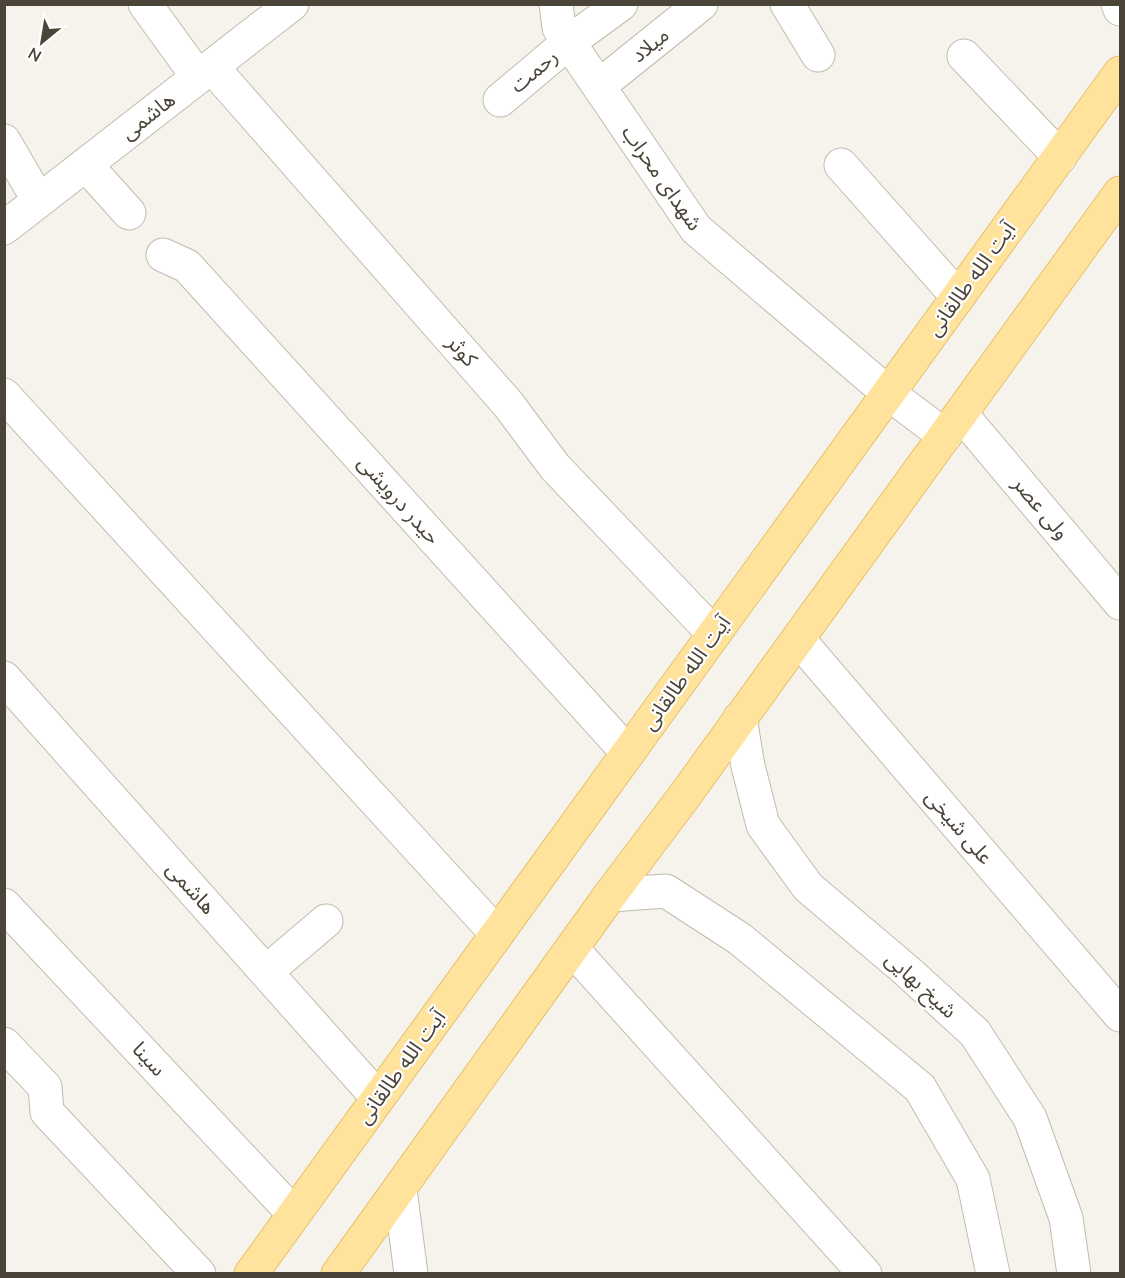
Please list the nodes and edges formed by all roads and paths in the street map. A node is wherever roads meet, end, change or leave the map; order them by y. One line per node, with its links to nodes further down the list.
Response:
1 (145, 4): 12 (street, کوثر)
2 (292, 4): 12 (street, هاشمی)
3 (556, 4): 9 (street, شهدای محراب)
4 (621, 4): 9 (street, رحمت)
5 (701, 4): 14 (street, میلاد)
6 (787, 4): 10 (street)
7 (1118, 4): 8 (street)
8 (1120, 9)
9 (569, 42): 14 (street, شهدای محراب); 15 (street, رحمت)
10 (818, 55)
11 (964, 56): 17 (street)
12 (205, 72): 18 (street, هاشمی); 30 (street, کوثر)
13 (1120, 73): 17 (main road, آیت الله طالقانی)
14 (599, 86): 26 (street, شهدای محراب)
15 (500, 100)
16 (4, 141): 21 (street)
17 (1059, 157): 25 (main road, آیت الله طالقانی)
18 (86, 165): 21 (street, هاشمی); 22 (street)
19 (841, 165): 25 (street)
20 (1120, 193): 28 (main road)
21 (39, 201): 23 (street, هاشمی)
22 (129, 213)
23 (4, 228)
24 (163, 255): 34 (street, حیدر درویشی)
25 (958, 297): 26 (main road, آیت الله طالقانی)
26 (888, 393): 28 (street, شهدای محراب); 30 (main road, آیت الله طالقانی)
27 (4, 395): 38 (street)
28 (953, 425): 29 (street, ولی عصر); 31 (main road)
29 (1120, 603)
30 (714, 634): 34 (main road, آیت الله طالقانی)
31 (798, 639): 33 (main road); 41 (street, علی شیخی)
32 (4, 678): 40 (street, هاشمی)
33 (740, 718): 35 (main road); 46 (street, شیخ بهایی)
34 (628, 753): 38 (main road, آیت الله طالقانی)
35 (610, 896): 39 (main road); 52 (street)
36 (4, 905): 45 (street, سینا)
37 (326, 921): 40 (street)
38 (497, 934): 43 (main road, آیت الله طالقانی)
39 (573, 950): 44 (main road); 51 (street)
40 (266, 972): 43 (street, هاشمی)
41 (1120, 1015)
42 (4, 1044): 47 (street)
43 (378, 1098): 45 (main road, آیت الله طالقانی)
44 (400, 1189): 49 (main road); 50 (street)
45 (294, 1214): 48 (main road, آیت الله طالقانی)
46 (1080, 1271)
47 (199, 1274)
48 (251, 1274)
49 (338, 1274)
50 (411, 1274)
51 (865, 1274)
52 (993, 1274)

